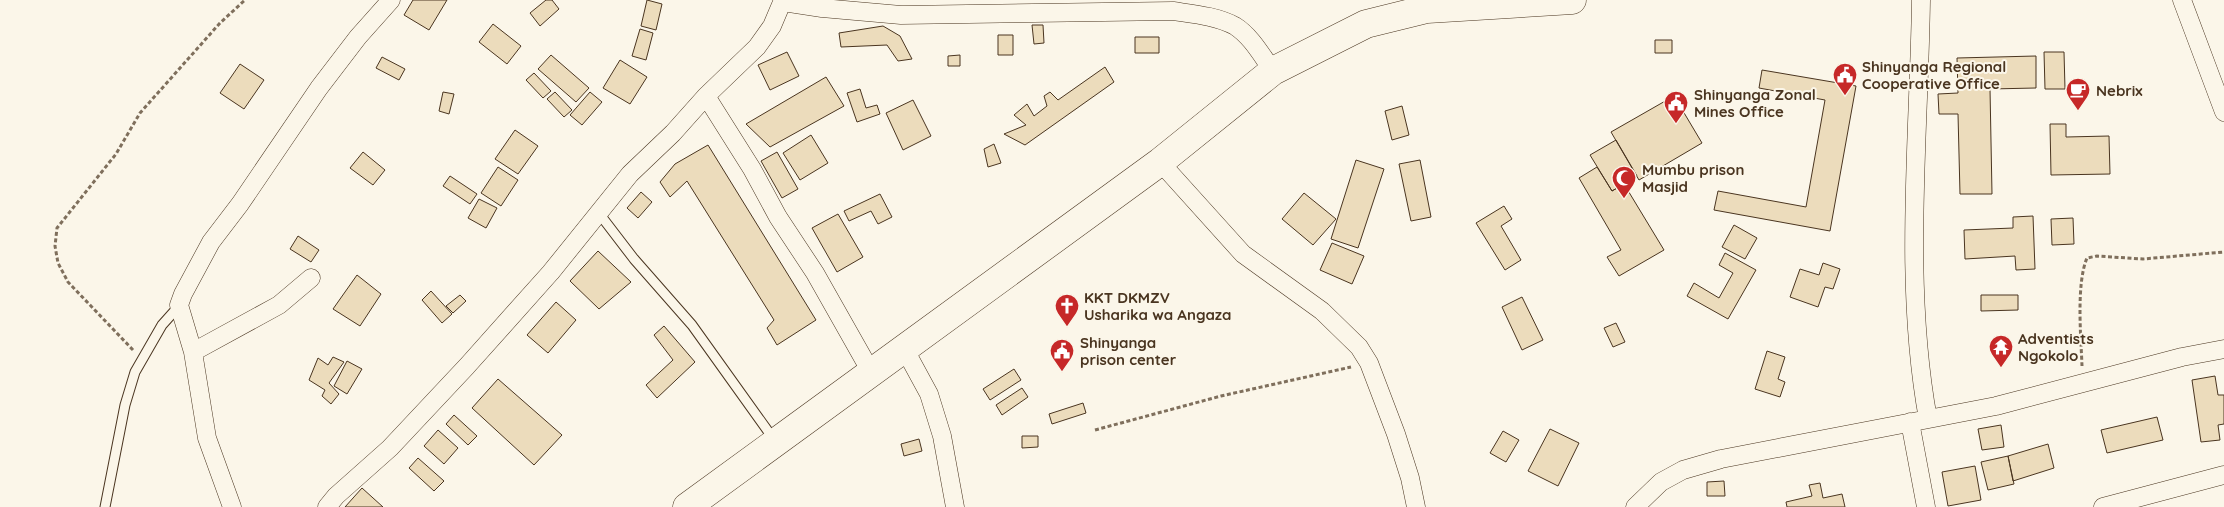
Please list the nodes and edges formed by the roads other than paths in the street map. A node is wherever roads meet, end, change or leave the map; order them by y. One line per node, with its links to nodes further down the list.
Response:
1 (390, 0): 12 (street)
2 (1572, 0): 6 (highway)
3 (1921, 0): 17 (street)
4 (2182, 0): 8 (street)
5 (783, 1): 6 (street); 7 (street)
6 (1273, 71): 9 (highway)
7 (706, 96): 10 (street); 16 (street)
8 (2224, 112)
9 (1160, 162): 13 (highway); 26 (street)
10 (598, 212): 19 (lane); 23 (street)
11 (311, 278): 15 (street)
12 (180, 305): 15 (street); 21 (lane)
13 (904, 348): 16 (highway); 25 (street)
14 (2224, 349): 17 (street)
15 (193, 352): 22 (street)
16 (871, 372): 19 (highway)
17 (1928, 418): 18 (street)
18 (1910, 422): 27 (street); 28 (street)
19 (775, 441): 24 (highway)
20 (2224, 475): 29 (street)
21 (105, 507)
22 (232, 507)
23 (327, 507)
24 (687, 507)
25 (955, 507)
26 (1416, 507)
27 (1635, 507)
28 (1926, 507)
29 (2103, 507)

